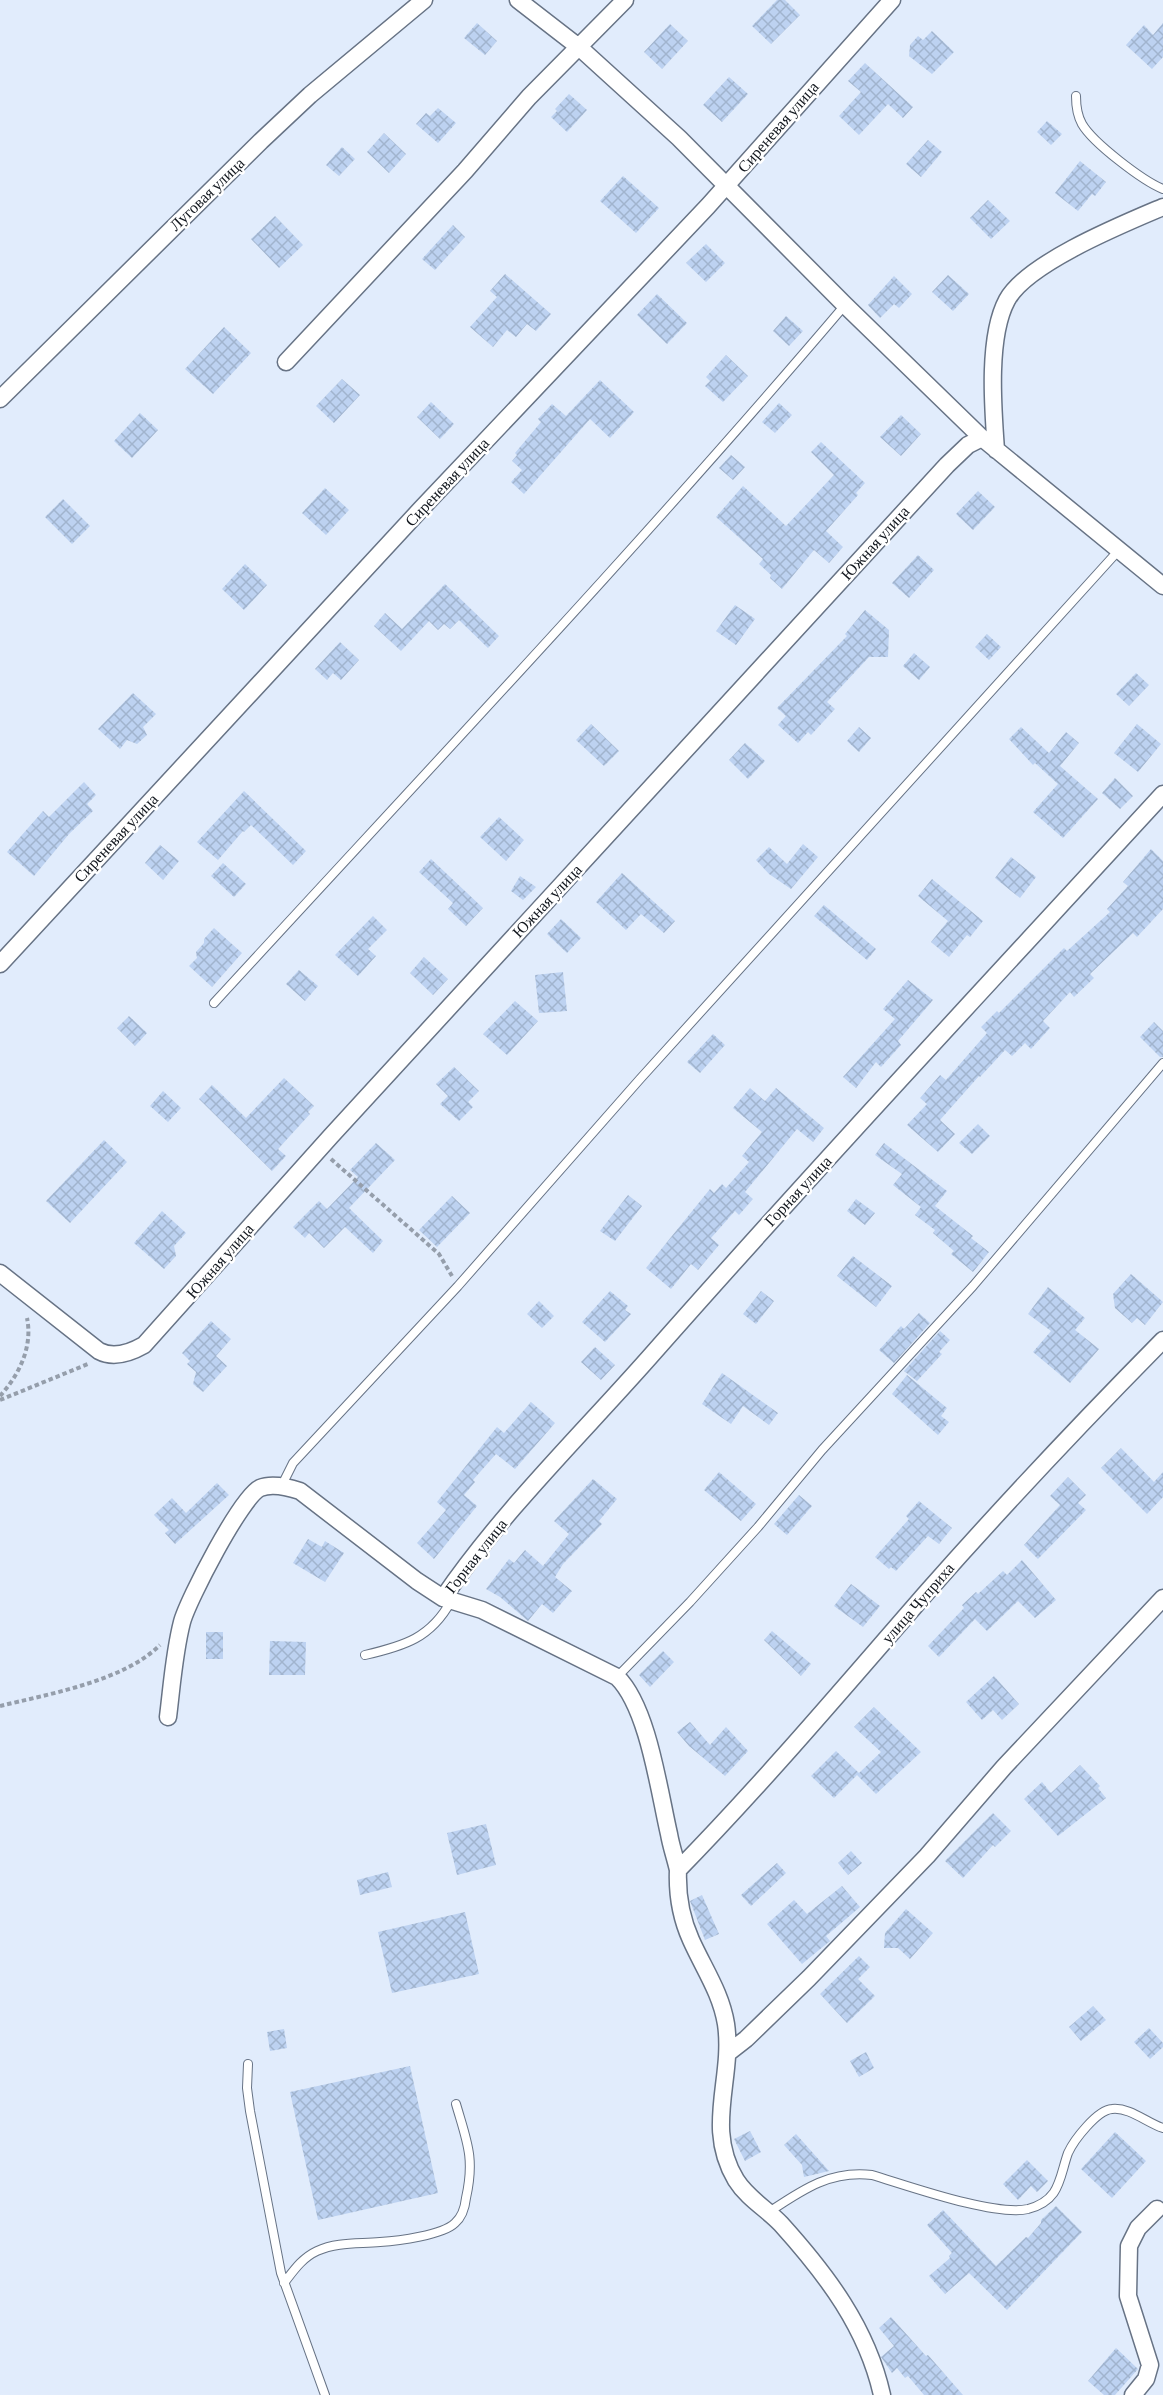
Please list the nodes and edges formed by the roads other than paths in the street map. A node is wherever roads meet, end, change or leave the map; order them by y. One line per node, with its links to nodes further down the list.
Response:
1 (424, 0): 12 (street, Луговая улица)
2 (518, 0): 5 (street)
3 (625, 0): 5 (street)
4 (892, 0): 7 (street, Сиреневая улица)
5 (579, 48): 7 (street); 11 (street)
6 (1076, 96): 8 (lane)
7 (727, 185): 10 (street); 18 (street, Сиреневая улица)
8 (1163, 189)
9 (1163, 207): 14 (street)
10 (845, 305): 13 (street); 19 (lane)
11 (286, 362)
12 (0, 399)
13 (982, 438): 14 (street); 21 (street, Южная улица)
14 (996, 450): 15 (street)
15 (1119, 550): 16 (street); 23 (lane)
16 (1163, 586)
17 (1163, 794): 25 (street, Горная улица)
18 (0, 963)
19 (214, 1003)
20 (1163, 1063): 27 (lane)
21 (0, 1273)
22 (1163, 1340): 29 (street, улица Чуприха)
23 (281, 1486): 25 (street); 28 (street)
24 (1163, 1598): 30 (street)
25 (447, 1599): 26 (lane); 27 (street)
26 (365, 1654)
27 (616, 1677): 29 (street)
28 (168, 1717)
29 (678, 1870): 30 (street)
30 (728, 2053): 35 (street)
31 (248, 2064): 36 (lane)
32 (456, 2104): 36 (lane)
33 (1163, 2128): 35 (lane)
34 (1160, 2206): 39 (street)
35 (769, 2211): 38 (street)
36 (284, 2283): 37 (lane)
37 (325, 2395)
38 (882, 2395)
39 (1133, 2395)

